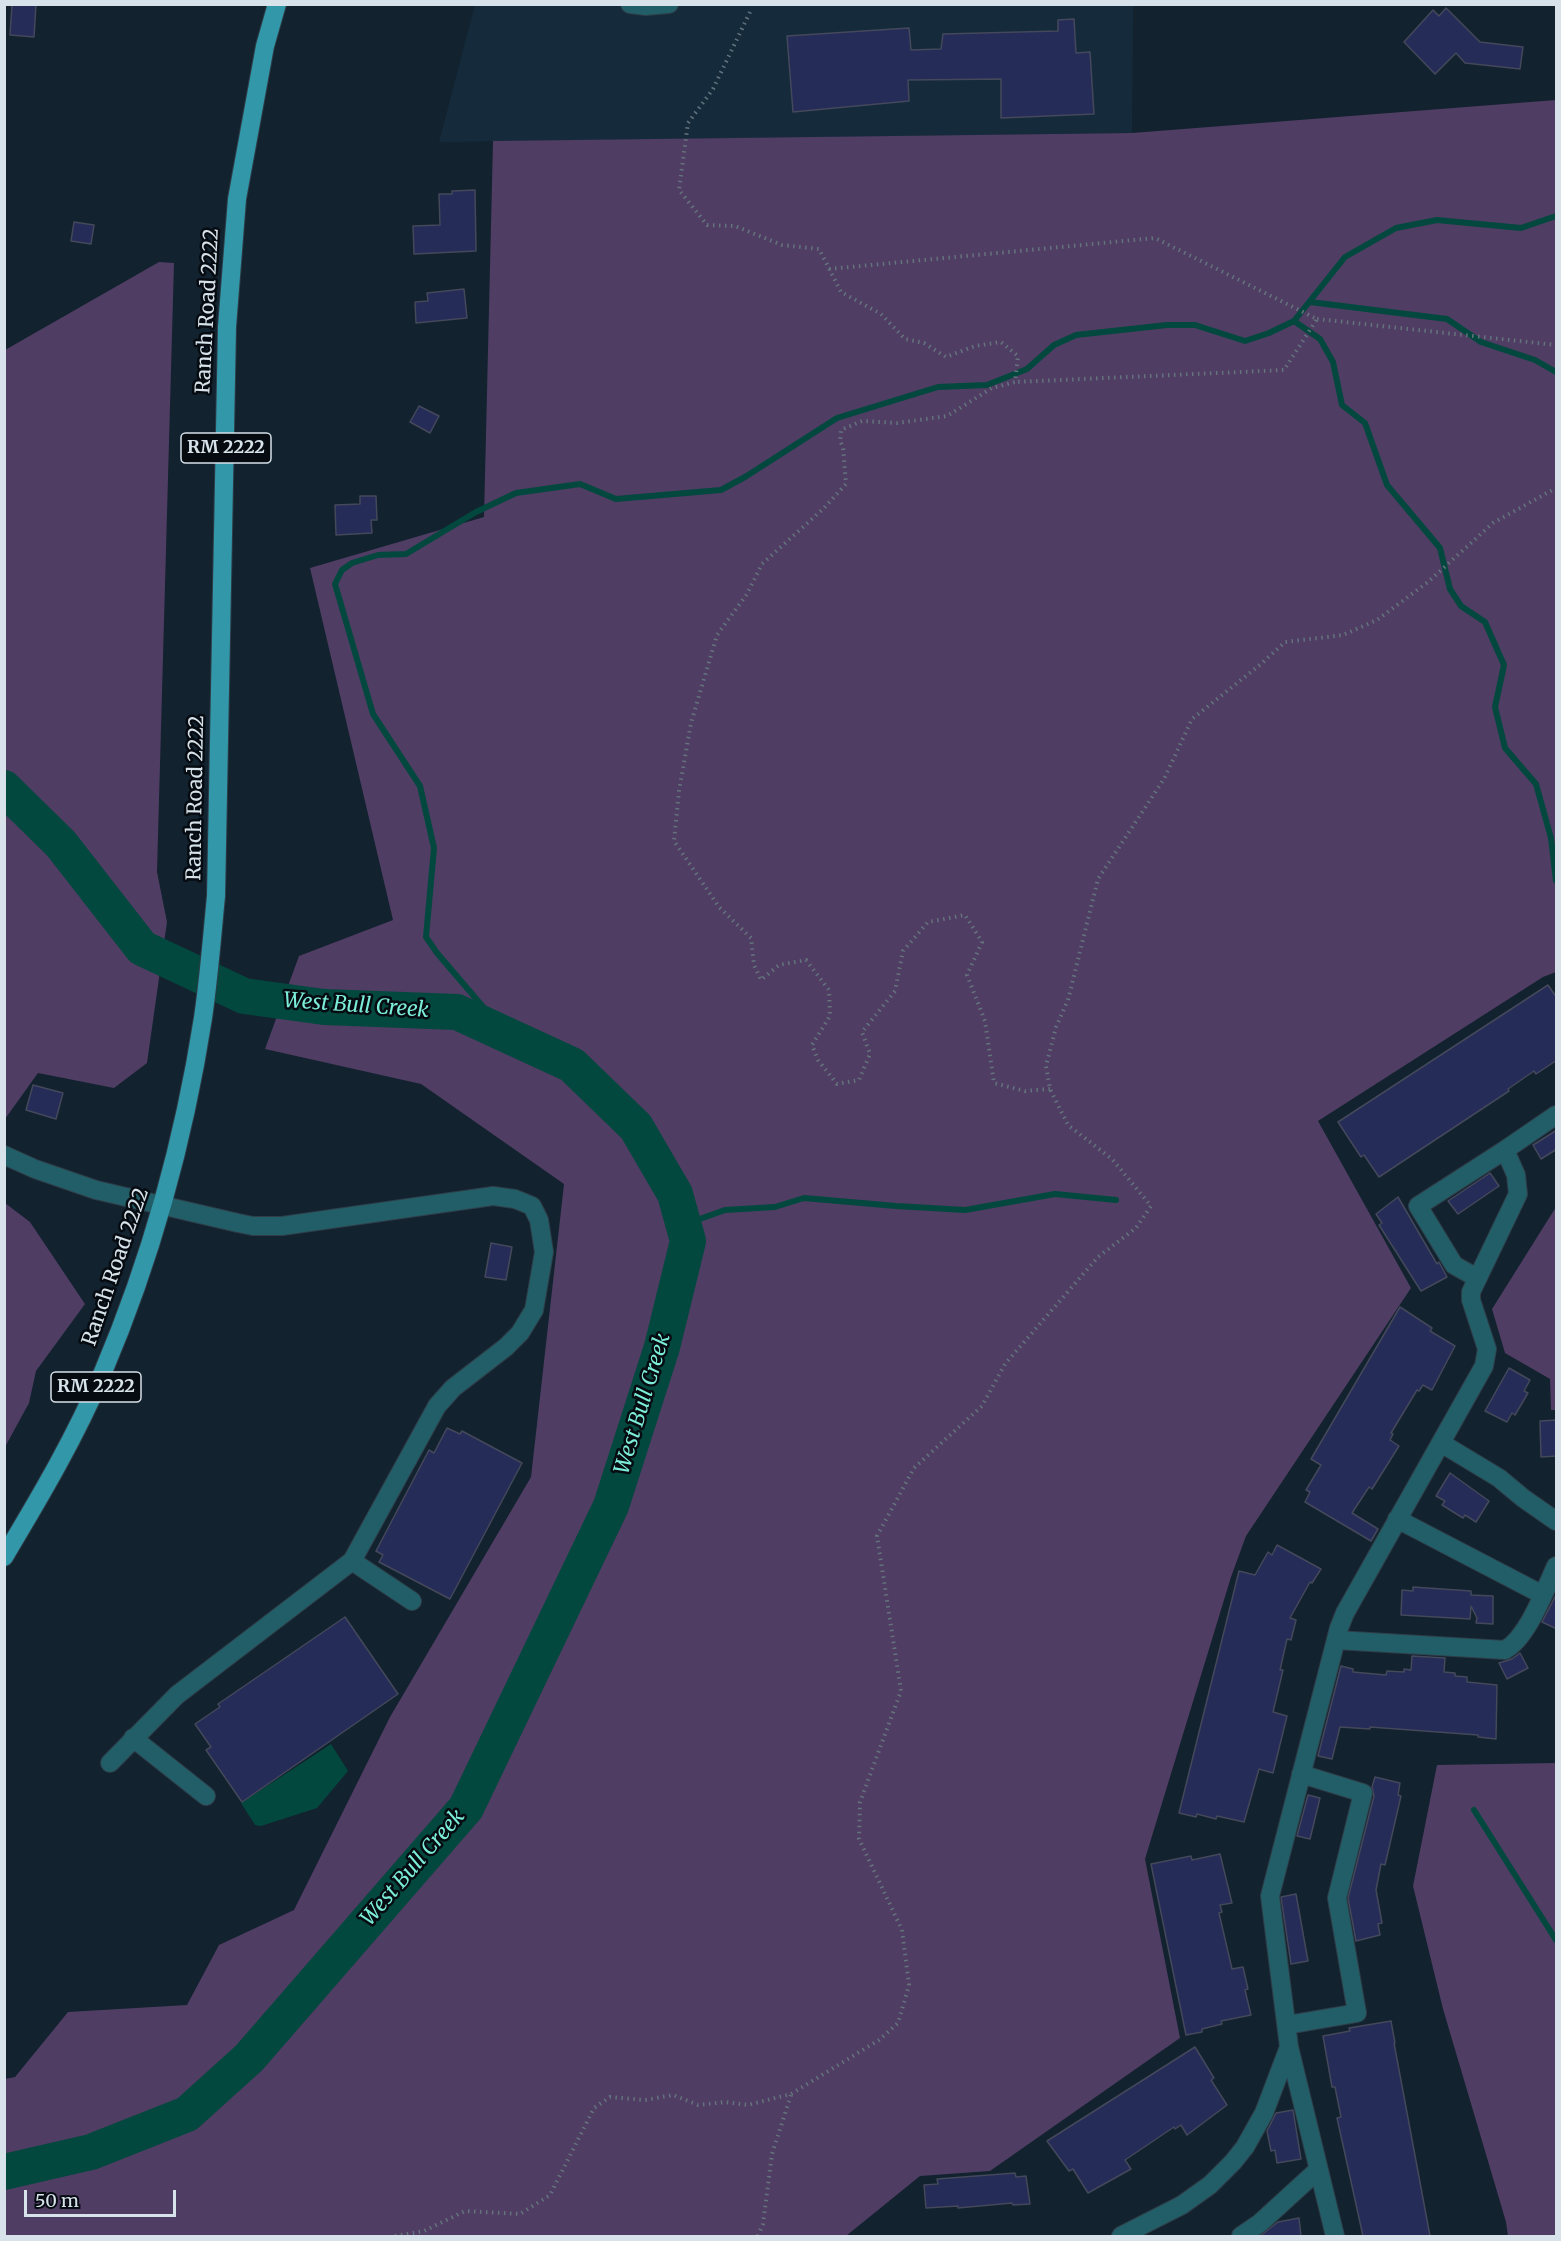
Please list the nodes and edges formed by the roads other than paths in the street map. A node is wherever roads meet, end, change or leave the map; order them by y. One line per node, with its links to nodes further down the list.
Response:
1 (277, 4): 7 (main road, Ranch Road 2222 / RM 2222)
2 (630, 4): 3 (street)
3 (669, 4)
4 (1557, 1115): 5 (street)
5 (1505, 1150): 8 (street); 8 (street)
6 (4, 1155): 7 (street)
7 (162, 1205): 12 (main road, Ranch Road 2222 / RM 2222); 13 (street)
8 (1476, 1278): 9 (street)
9 (1441, 1443): 10 (street); 11 (street)
10 (1397, 1519): 15 (street); 17 (street)
11 (1557, 1521)
12 (4, 1557)
13 (352, 1561): 16 (street); 18 (street)
14 (1557, 1566): 15 (street)
15 (1543, 1595): 17 (street)
16 (412, 1601)
17 (1336, 1640): 20 (street)
18 (133, 1738): 19 (street); 21 (street)
19 (110, 1762)
20 (1301, 1774): 22 (street); 22 (street)
21 (206, 1796)
22 (1287, 2025): 23 (street)
23 (1289, 2047): 24 (street); 25 (street)
24 (1318, 2170): 26 (street); 27 (street)
25 (1121, 2236)
26 (1241, 2236)
27 (1335, 2236)

